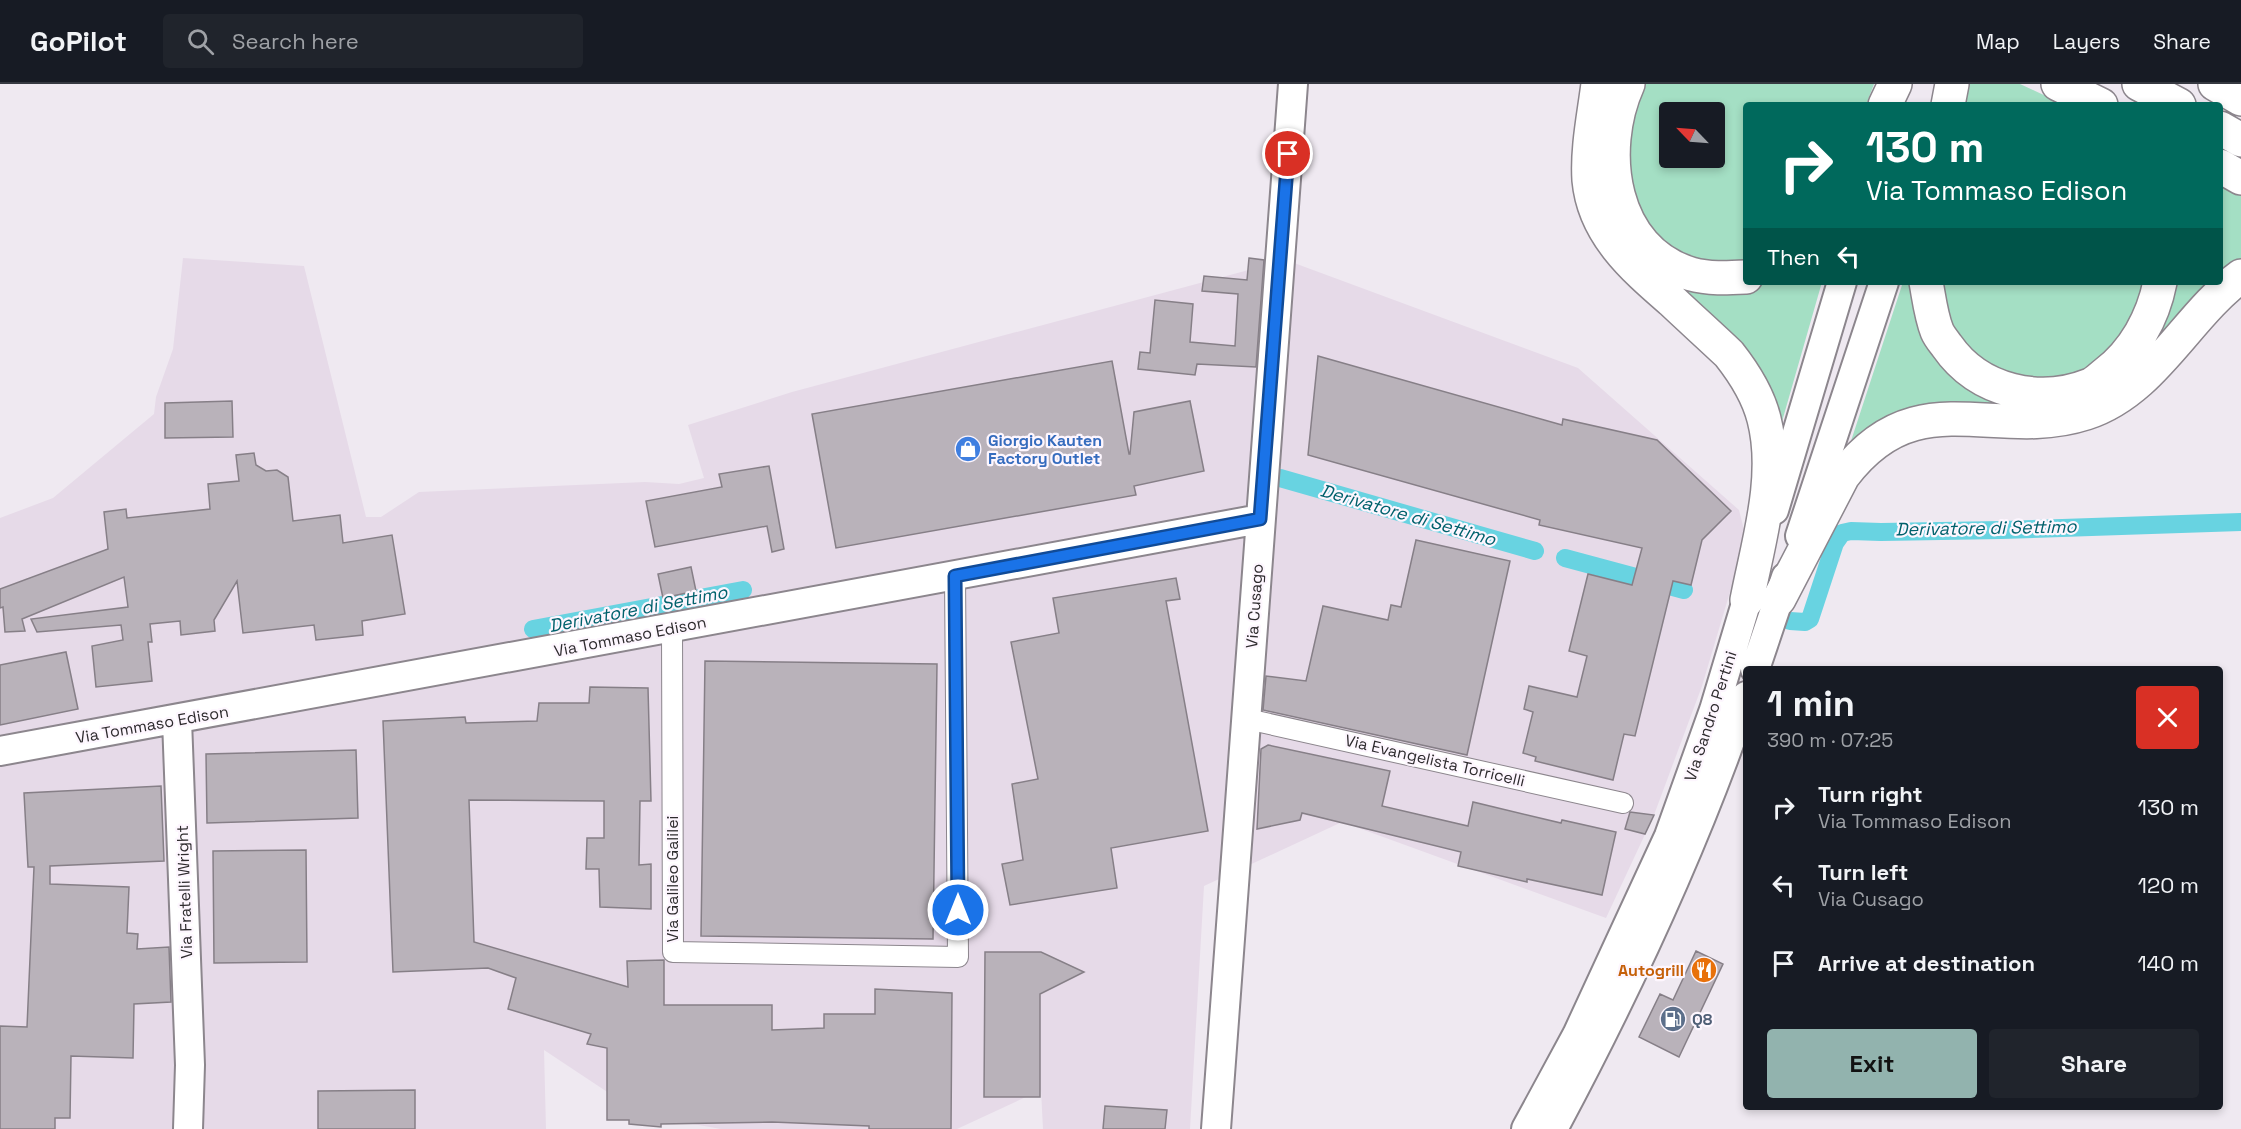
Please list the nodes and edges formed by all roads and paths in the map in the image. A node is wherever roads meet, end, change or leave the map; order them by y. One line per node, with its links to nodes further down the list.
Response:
1 (1293, 84): 27 (street, Via Cusago)
2 (1598, 84): 30 (highway)
3 (1628, 84): 22 (highway)
4 (1895, 84): 11 (highway)
5 (1902, 84): 12 (street)
6 (1951, 84): 13 (street); 14 (highway)
7 (2058, 84): 15 (highway)
8 (2139, 84): 16 (highway)
9 (2215, 84): 10 (highway)
10 (2241, 99)
11 (1886, 102)
12 (1897, 102)
13 (1943, 102)
14 (1948, 102)
15 (2094, 102)
16 (2173, 102)
17 (2223, 130): 18 (highway)
18 (2241, 140)
19 (2223, 168): 20 (highway)
20 (2241, 178)
21 (2241, 276): 29 (highway)
22 (1743, 277)
23 (1841, 285): 30 (street, Via Sandro Pertini)
24 (1883, 285): 29 (street, Via Sandro Pertini)
25 (1927, 285): 26 (highway)
26 (2160, 285)
27 (1260, 519): 28 (street, Via Tommaso Edison); 34 (street, Via Cusago)
28 (955, 576): 31 (street, Via Tommaso Edison); 31 (street, Via Galileo Galilei)
29 (1779, 599): 32 (street, Via Sandro Pertini)
30 (1747, 600): 40 (street, Via Sandro Pertini)
31 (672, 628): 35 (street, Via Tommaso Edison)
32 (1756, 666)
33 (1743, 704): 41 (street, Via Sandro Pertini)
34 (1247, 719): 37 (street, Via Evangelista Torricelli); 39 (street, Via Cusago)
35 (177, 720): 36 (street, Via Tommaso Edison); 38 (street, Via Fratelli Wright)
36 (0, 751)
37 (1623, 803)
38 (188, 1129)
39 (1216, 1129)
40 (1526, 1129)
41 (1553, 1129)

